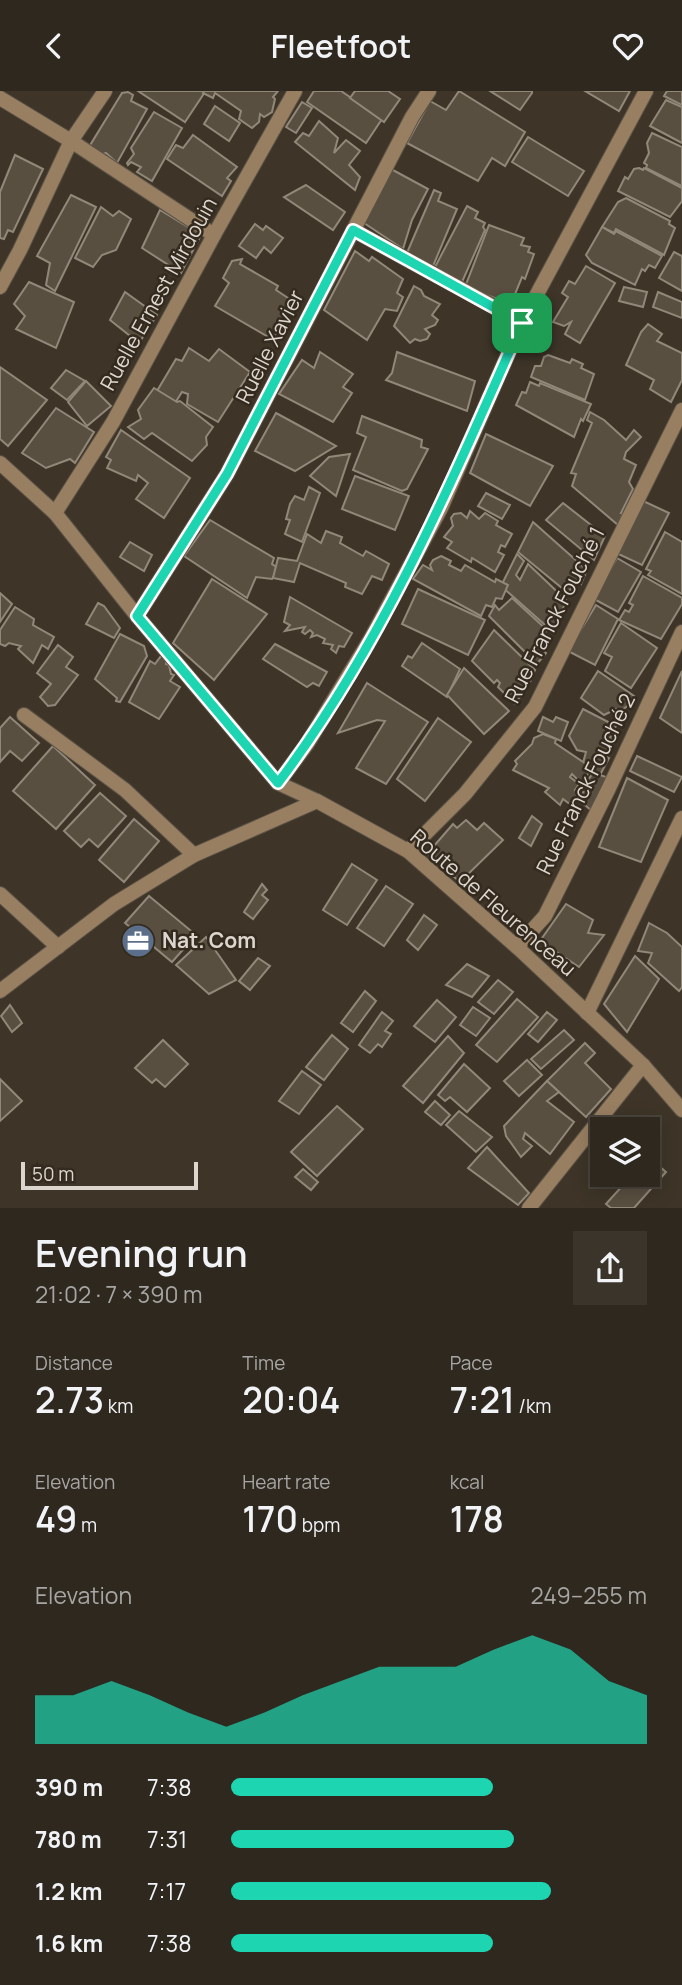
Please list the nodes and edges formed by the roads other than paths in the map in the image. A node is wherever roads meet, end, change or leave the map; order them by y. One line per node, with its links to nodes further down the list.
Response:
1 (105, 91): 6 (street)
2 (295, 91): 8 (street, Ruelle Ernest Mirdouin)
3 (429, 91): 7 (street, Ruelle Xavier)
4 (646, 91): 10 (street)
5 (0, 99): 6 (street)
6 (71, 141): 8 (street); 9 (street)
7 (353, 230): 10 (street); 14 (street, Ruelle Xavier)
8 (214, 235): 13 (street, Ruelle Ernest Mirdouin)
9 (0, 286)
10 (522, 323): 17 (street)
11 (682, 410): 20 (street, Rue Franck Fouché 1)
12 (0, 463): 13 (street)
13 (55, 513): 14 (street)
14 (137, 616): 17 (street)
15 (682, 632): 24 (street, Rue Franck Fouché 2)
16 (24, 715): 21 (street)
17 (278, 783): 18 (street, Route de Fleurenceau)
18 (317, 801): 20 (street, Route de Fleurenceau); 21 (street)
19 (682, 818): 26 (street)
20 (408, 851): 24 (street, Route de Fleurenceau)
21 (194, 855): 23 (street)
22 (0, 894): 23 (street)
23 (58, 947): 25 (street)
24 (517, 947): 26 (street, Route de Fleurenceau)
25 (0, 991)
26 (587, 1013): 27 (street, Route de Fleurenceau)
27 (643, 1065): 28 (street, Route de Fleurenceau); 29 (street)
28 (682, 1110)
29 (529, 1208)

